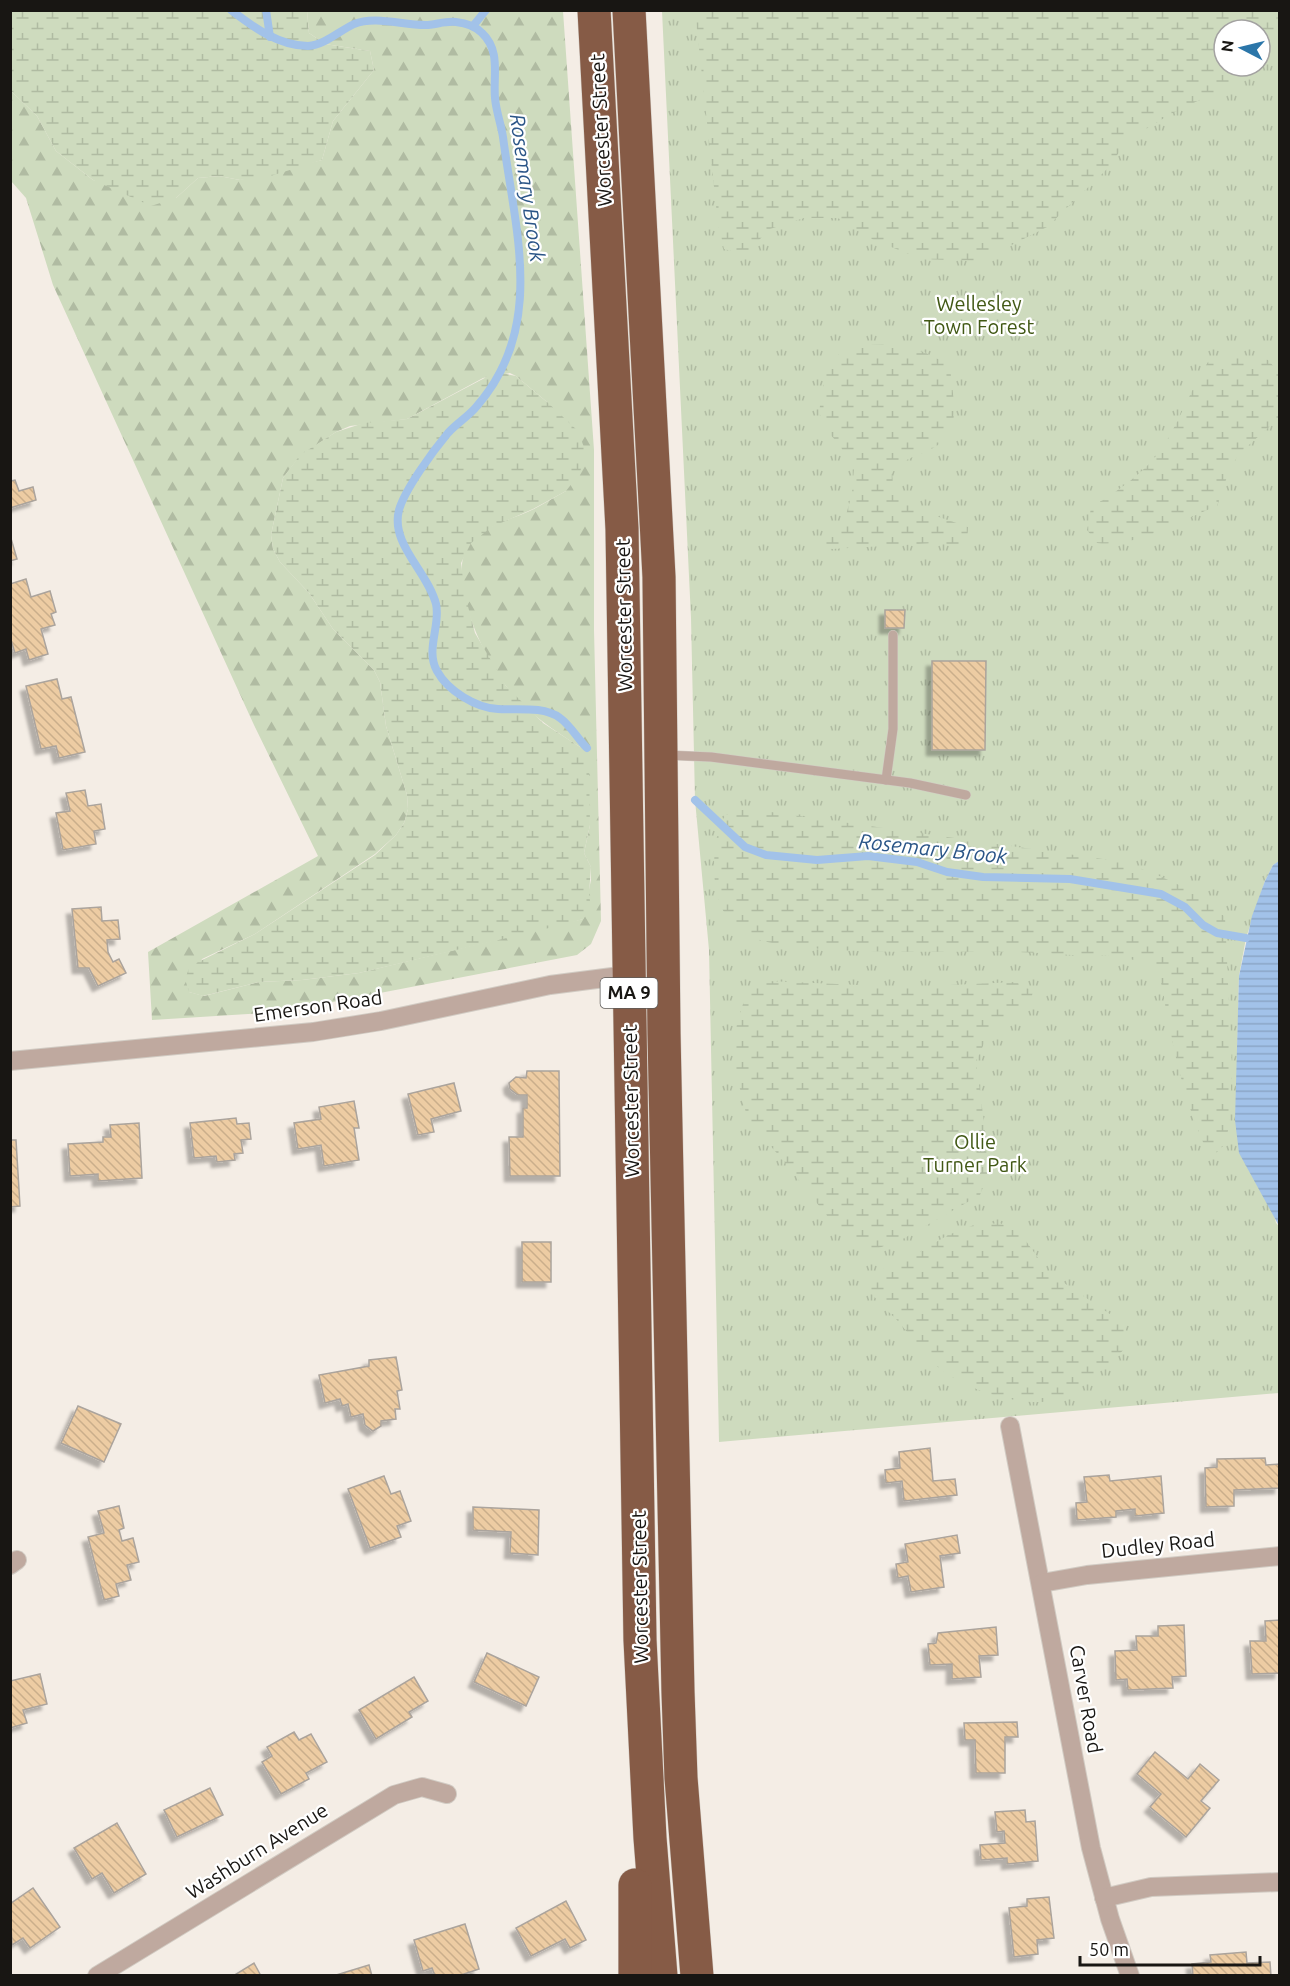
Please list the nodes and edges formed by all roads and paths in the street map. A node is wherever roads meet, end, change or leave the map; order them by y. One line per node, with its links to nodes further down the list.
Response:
1 (594, 10): 7 (highway, Worcester Street / MA 9)
2 (629, 10): 4 (highway, Worcester Street / MA 9)
3 (893, 635): 5 (lane)
4 (662, 756): 5 (lane); 19 (highway, Worcester Street / MA 9)
5 (886, 780): 6 (lane)
6 (966, 795)
7 (628, 975): 8 (street, Emerson Road); 12 (highway, Worcester Street / MA 9)
8 (11, 1060)
9 (1010, 1426): 11 (street, Carver Road)
10 (1280, 1556): 11 (street, Dudley Road)
11 (1042, 1583): 15 (street, Carver Road)
12 (640, 1640): 17 (highway); 18 (highway, Worcester Street / MA 9)
13 (447, 1794): 16 (street, Washburn Avenue)
14 (1280, 1882): 15 (street)
15 (1104, 1898): 20 (street, Carver Road)
16 (97, 1976)
17 (635, 1976)
18 (661, 1976)
19 (697, 1976)
20 (1130, 1976)

